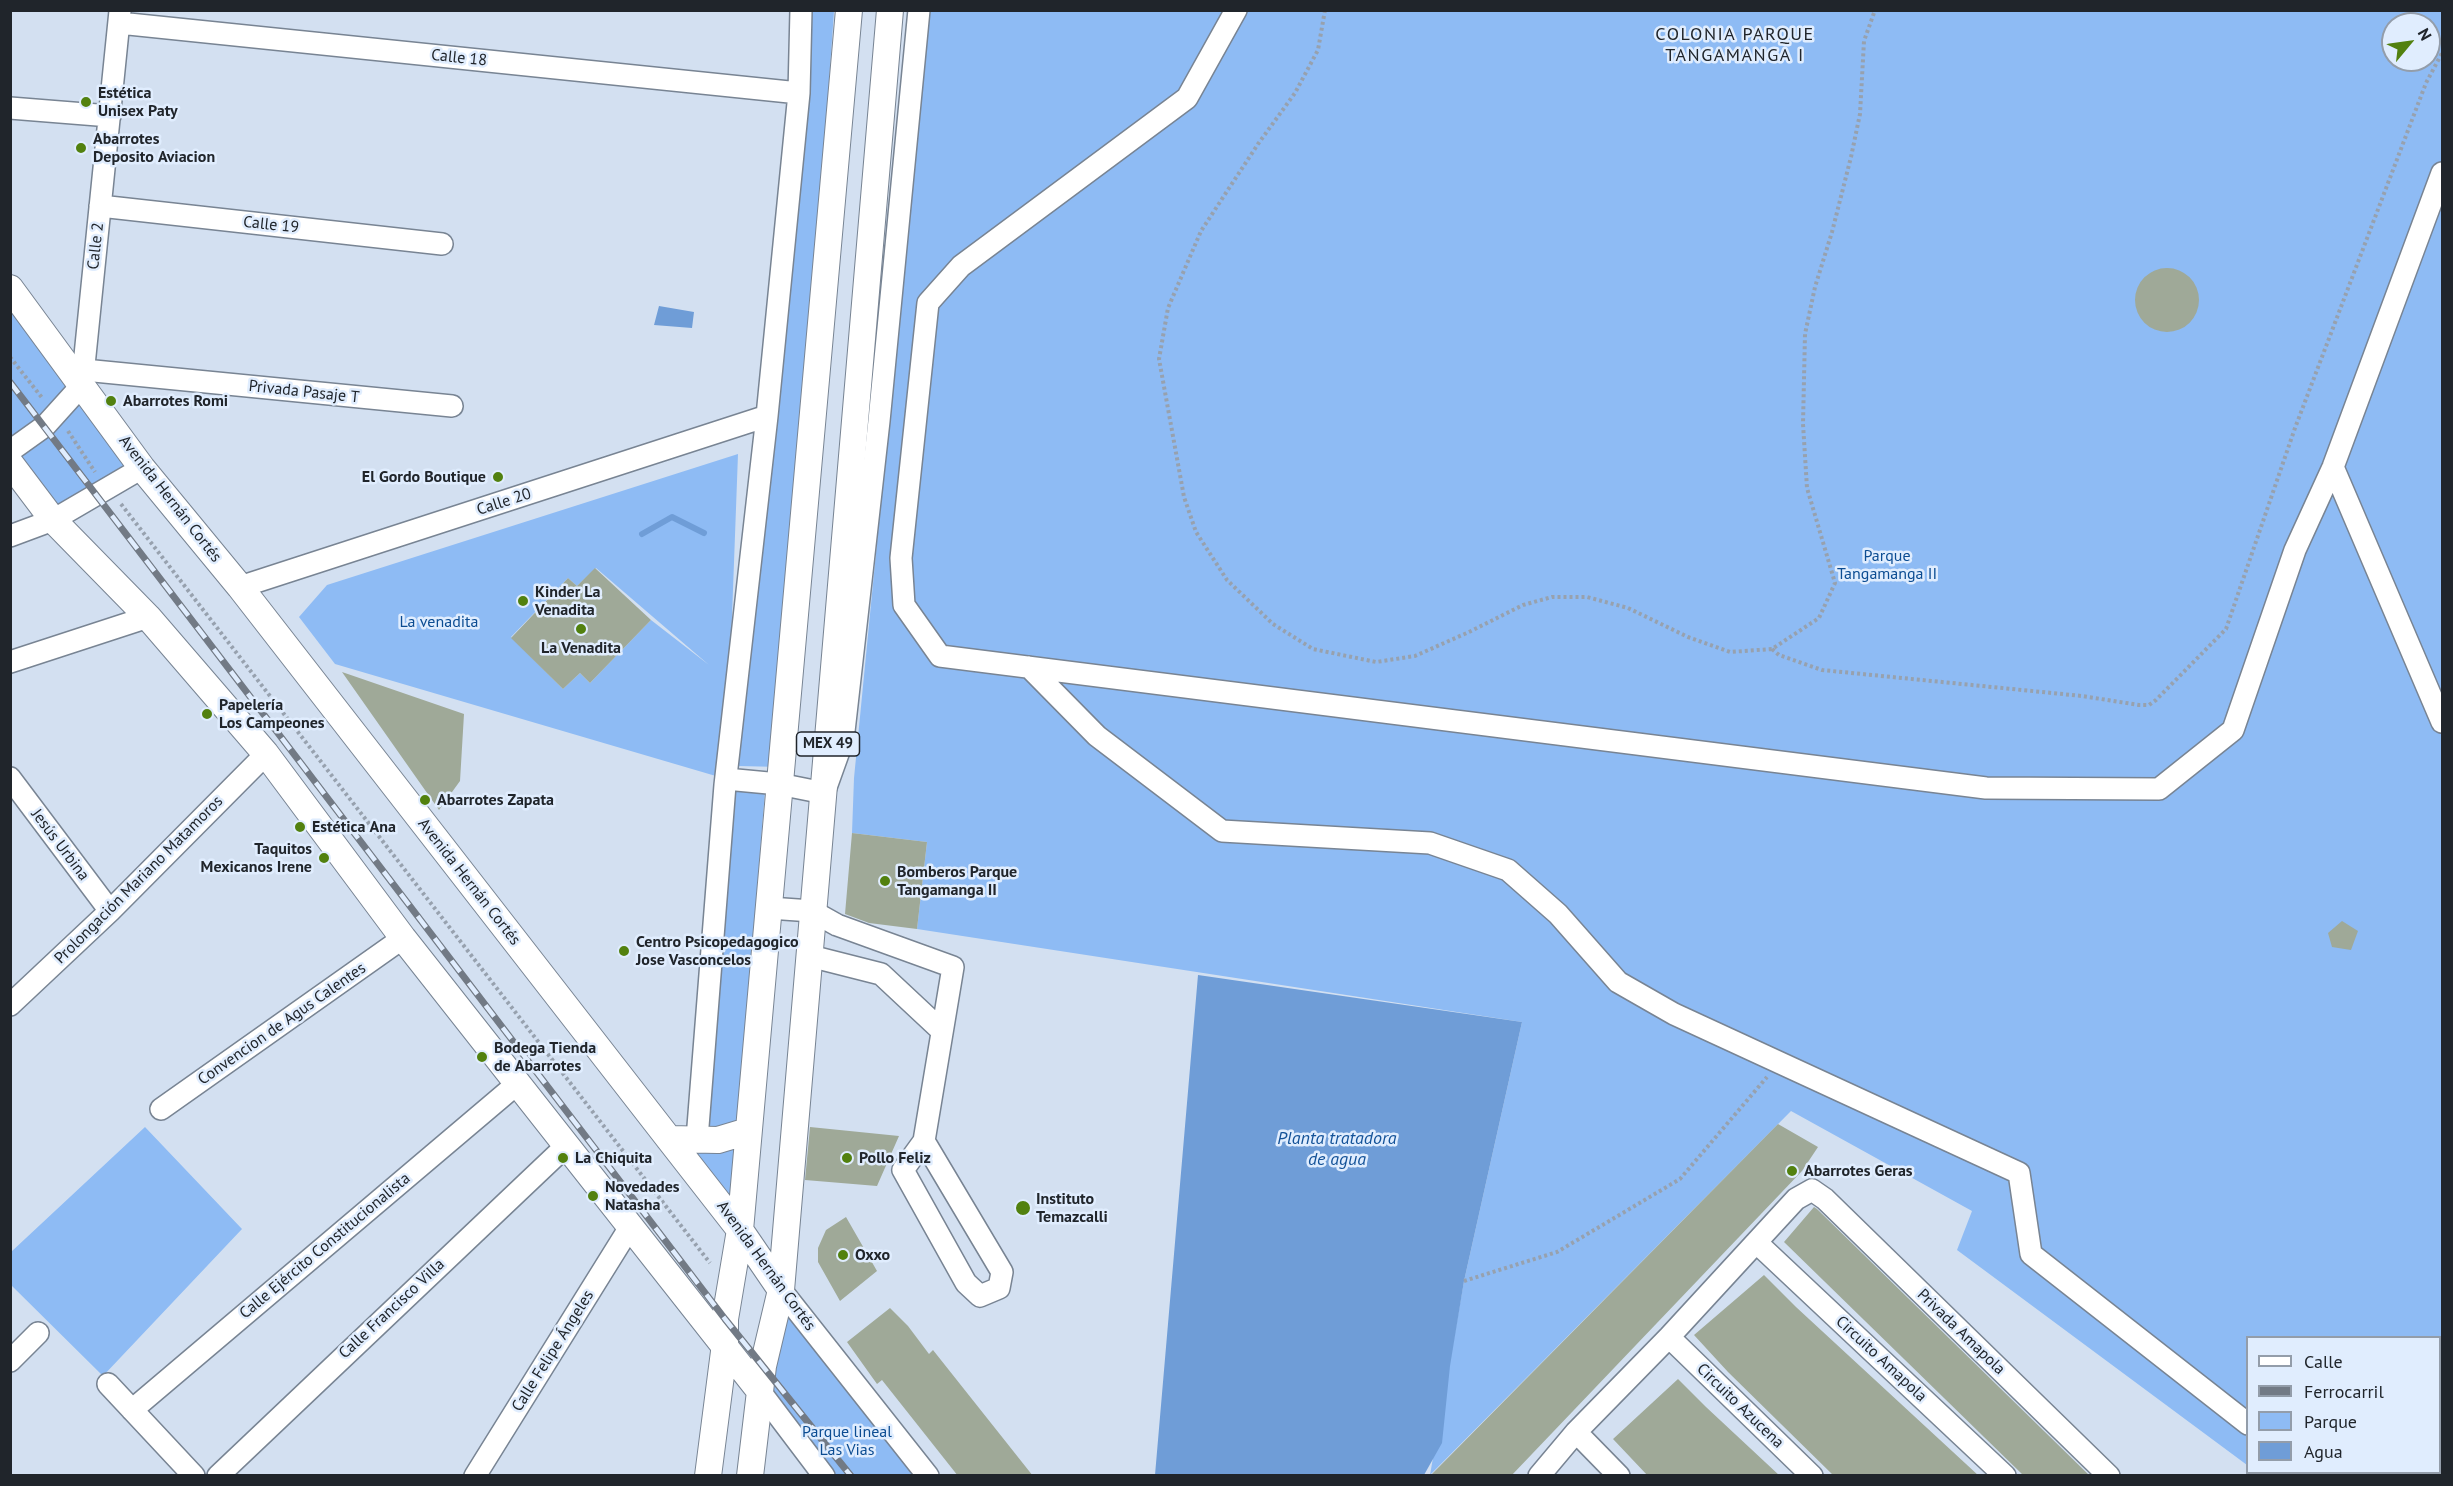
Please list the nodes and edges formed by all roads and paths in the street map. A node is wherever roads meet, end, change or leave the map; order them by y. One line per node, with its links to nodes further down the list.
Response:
1 (801, 10): 12 (street)
2 (849, 10): 42 (main road, MEX 49)
3 (890, 10): 9 (main road, MEX 49)
4 (919, 10): 10 (street)
5 (1236, 10): 37 (street)
6 (1325, 10): 35 (path)
7 (1875, 10): 35 (path)
8 (120, 17): 12 (street, Calle 18); 14 (street, Calle 2)
9 (888, 38): 10 (street); 24 (main road, MEX 49)
10 (916, 39): 24 (street)
11 (2442, 52): 35 (path)
12 (799, 93): 23 (street)
13 (10, 108): 14 (street)
14 (110, 116): 16 (street, Calle 2)
15 (2442, 173): 27 (street)
16 (100, 206): 17 (street, Calle 19); 20 (street, Calle 2)
17 (442, 244)
18 (10, 288): 20 (main road, Avenida Hernán Cortés)
19 (10, 357): 22 (path)
20 (83, 377): 21 (street, Privada Pasaje T); 22 (street); 28 (main road, Avenida Hernán Cortés)
21 (452, 406)
22 (55, 414): 25 (street); 29 (path)
23 (767, 416): 33 (street, Calle 20); 41 (street)
24 (868, 420): 43 (main road, MEX 49)
25 (10, 451)
26 (10, 463): 30 (main road)
27 (2333, 467): 37 (street); 38 (street)
28 (142, 468): 29 (street); 33 (main road, Avenida Hernán Cortés)
29 (108, 488): 30 (street); 63 (path)
30 (44, 524): 31 (street); 32 (street); 34 (main road)
31 (10, 526)
32 (10, 536)
33 (240, 587): 55 (main road, Avenida Hernán Cortés)
34 (148, 617): 36 (street); 39 (main road)
35 (1772, 649)
36 (10, 662)
37 (1029, 667): 51 (street)
38 (2442, 722)
39 (266, 754): 45 (street, Prolongación Mariano Matamoros); 47 (main road)
40 (10, 778): 45 (street, Jesús Urbina)
41 (726, 779): 42 (street); 56 (street)
42 (779, 784): 43 (street); 44 (main road, MEX 49)
43 (824, 793): 46 (main road, MEX 49)
44 (769, 908): 46 (street); 54 (main road, MEX 49)
45 (110, 911): 49 (street, Prolongación Mariano Matamoros)
46 (812, 911): 48 (main road, MEX 49); 50 (street)
47 (403, 938): 52 (main road); 53 (street, Convencion de Agus Calentes)
48 (810, 956): 50 (street); 64 (main road, MEX 49)
49 (10, 1005)
50 (942, 1030): 57 (street)
51 (1779, 1063): 62 (path); 72 (street)
52 (518, 1083): 58 (main road); 71 (street, Calle Ejército Constitucionalista)
53 (161, 1109)
54 (748, 1131): 56 (main road); 60 (main road, MEX 49)
55 (669, 1139): 56 (main road); 60 (main road, Avenida Hernán Cortés)
56 (697, 1139)
57 (924, 1141): 57 (street)
58 (567, 1145): 59 (main road); 75 (street, Calle Francisco Villa)
59 (630, 1227): 67 (main road); 76 (street, Calle Felipe Ángeles)
60 (740, 1230): 63 (main road, MEX 49); 64 (main road, Avenida Hernán Cortés)
61 (1757, 1243): 66 (street); 84 (street, Circuito Amapola); 85 (street, Privada Amapola)
62 (1464, 1281)
63 (730, 1288): 67 (main road, MEX 49)
64 (781, 1290): 70 (main road, MEX 49); 80 (street, Avenida Hernán Cortés)
65 (38, 1333): 68 (street)
66 (1669, 1337): 73 (street); 83 (street, Circuito Azucena)
67 (725, 1344): 70 (main road); 77 (main road, MEX 49)
68 (10, 1361)
69 (108, 1384): 71 (street)
70 (759, 1390): 78 (main road, MEX 49); 79 (street)
71 (132, 1410): 74 (street)
72 (2246, 1423)
73 (1576, 1432): 81 (street); 82 (street)
74 (194, 1476)
75 (218, 1476)
76 (475, 1476)
77 (708, 1476)
78 (750, 1476)
79 (824, 1476)
80 (927, 1476)
81 (1539, 1476)
82 (1619, 1476)
83 (1812, 1476)
84 (2005, 1476)
85 (2109, 1476)

